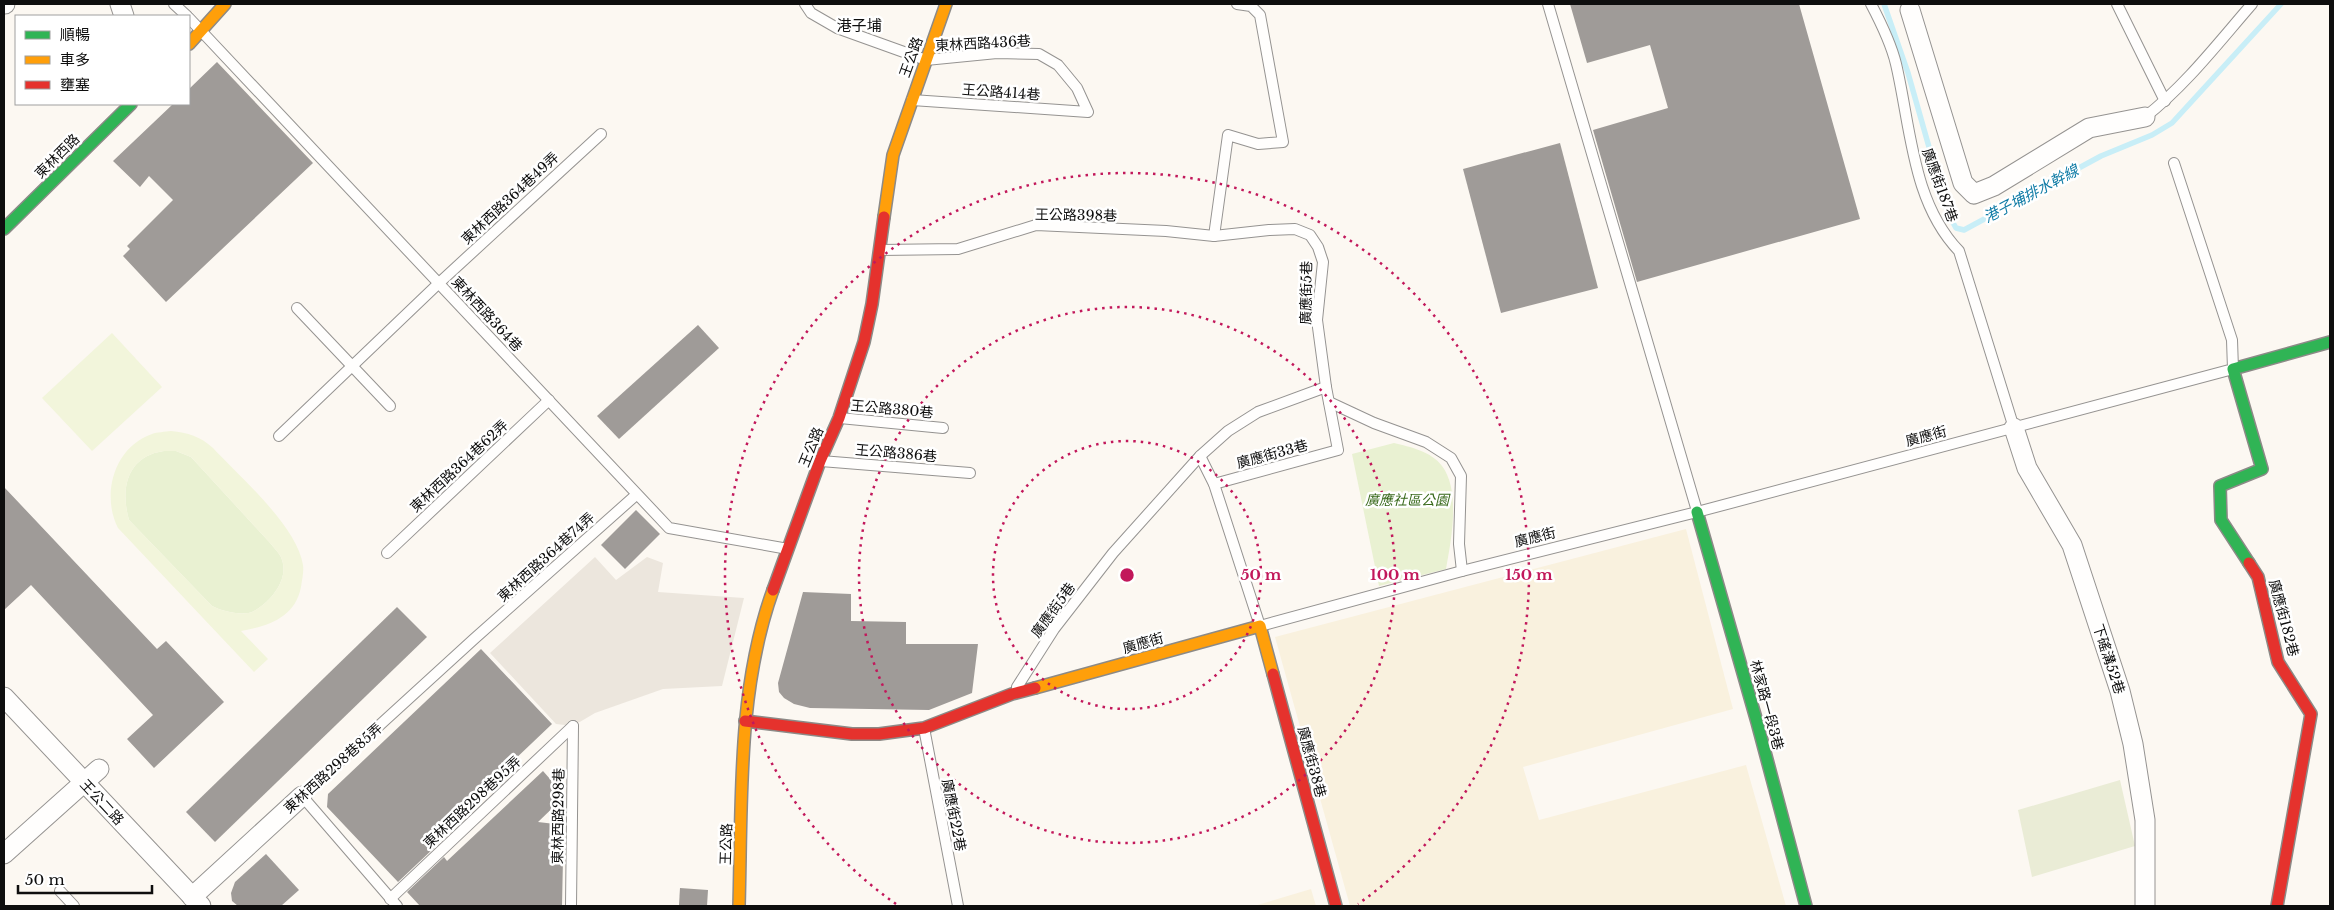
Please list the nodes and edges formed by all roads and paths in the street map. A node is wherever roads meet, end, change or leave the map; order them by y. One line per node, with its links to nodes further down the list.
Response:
1 (174, 4): 11 (lane, 東林西路364巷)
2 (225, 4): 13 (street)
3 (805, 4): 15 (lane, 東林西路436巷)
4 (946, 4): 15 (street, 王公路)
5 (1238, 4): 24 (lane)
6 (1548, 4): 45 (lane)
7 (1872, 4): 37 (lane, 廣應街187巷)
8 (2117, 4): 17 (lane)
9 (2252, 4): 17 (lane)
10 (1908, 7): 20 (street)
11 (186, 15)
12 (190, 19): 13 (lane, 東林西路364巷)
13 (201, 30): 14 (street); 26 (lane, 東林西路364巷)
14 (190, 43)
15 (926, 60): 16 (street, 王公路); 19 (lane, 東林西路436巷)
16 (911, 100): 19 (lane, 王公路414巷); 25 (street, 王公路)
17 (2165, 101): 20 (lane)
18 (130, 105): 23 (street, 東林西路)
19 (1088, 112)
20 (2145, 117)
21 (600, 134): 26 (lane, 東林西路364巷49弄)
22 (2174, 163): 30 (lane)
23 (4, 229)
24 (1214, 236): 25 (lane, 王公路398巷); 31 (lane, 廣應街5巷)
25 (880, 250): 35 (street, 王公路)
26 (439, 283): 29 (lane, 東林西路364巷49弄); 32 (lane, 東林西路364巷)
27 (297, 308): 29 (lane)
28 (2330, 342): 30 (street, 廣應街)
29 (353, 367): 34 (lane); 38 (lane, 東林西路364巷49弄)
30 (2233, 368): 37 (lane, 廣應街); 70 (street, 廣應街182巷)
31 (1326, 387): 33 (lane, 廣應街5巷); 40 (lane, 廣應街5巷)
32 (549, 400): 44 (lane, 東林西路364巷); 47 (lane, 東林西路364巷62弄)
33 (1329, 402): 39 (lane, 廣應街5巷); 48 (lane)
34 (390, 406)
35 (839, 418): 36 (lane, 王公路380巷); 41 (street, 王公路)
36 (943, 428)
37 (2014, 428): 45 (lane, 廣應街); 69 (street, 下磘溝52巷)
38 (279, 436)
39 (1338, 450): 43 (lane, 廣應街33巷)
40 (1200, 456): 43 (lane); 51 (lane, 廣應街5巷)
41 (820, 460): 42 (lane, 王公路386巷); 46 (street, 王公路)
42 (970, 473)
43 (1214, 484): 49 (lane)
44 (636, 495): 46 (lane, 東林西路364巷); 50 (lane, 東林西路364巷74弄)
45 (1697, 512): 48 (lane, 廣應街); 68 (street, 林家路一段3巷)
46 (789, 549): 53 (street, 王公路)
47 (387, 553)
48 (1462, 571): 49 (lane, 廣應街)
49 (1260, 626): 51 (street, 廣應街); 67 (street, 廣應街38巷)
50 (474, 639): 58 (lane, 東林西路298巷85弄)
51 (1012, 694): 55 (street, 廣應街)
52 (4, 698): 57 (street, 王公二路)
53 (745, 721): 55 (street, 廣應街); 65 (street, 王公路)
54 (573, 726): 62 (lane, 東林西路298巷95弄); 64 (lane, 東林西路298巷)
55 (924, 728): 66 (lane, 廣應街22巷)
56 (99, 769): 57 (street)
57 (83, 782): 59 (street); 61 (street, 王公二路)
58 (302, 796): 61 (street, 東林西路298巷85弄); 62 (lane)
59 (4, 854)
60 (60, 892): 63 (lane)
61 (197, 902)
62 (394, 902)
63 (74, 906)
64 (571, 906)
65 (739, 906)
66 (958, 906)
67 (1336, 906)
68 (1806, 906)
69 (2145, 906)
70 (2277, 906)

